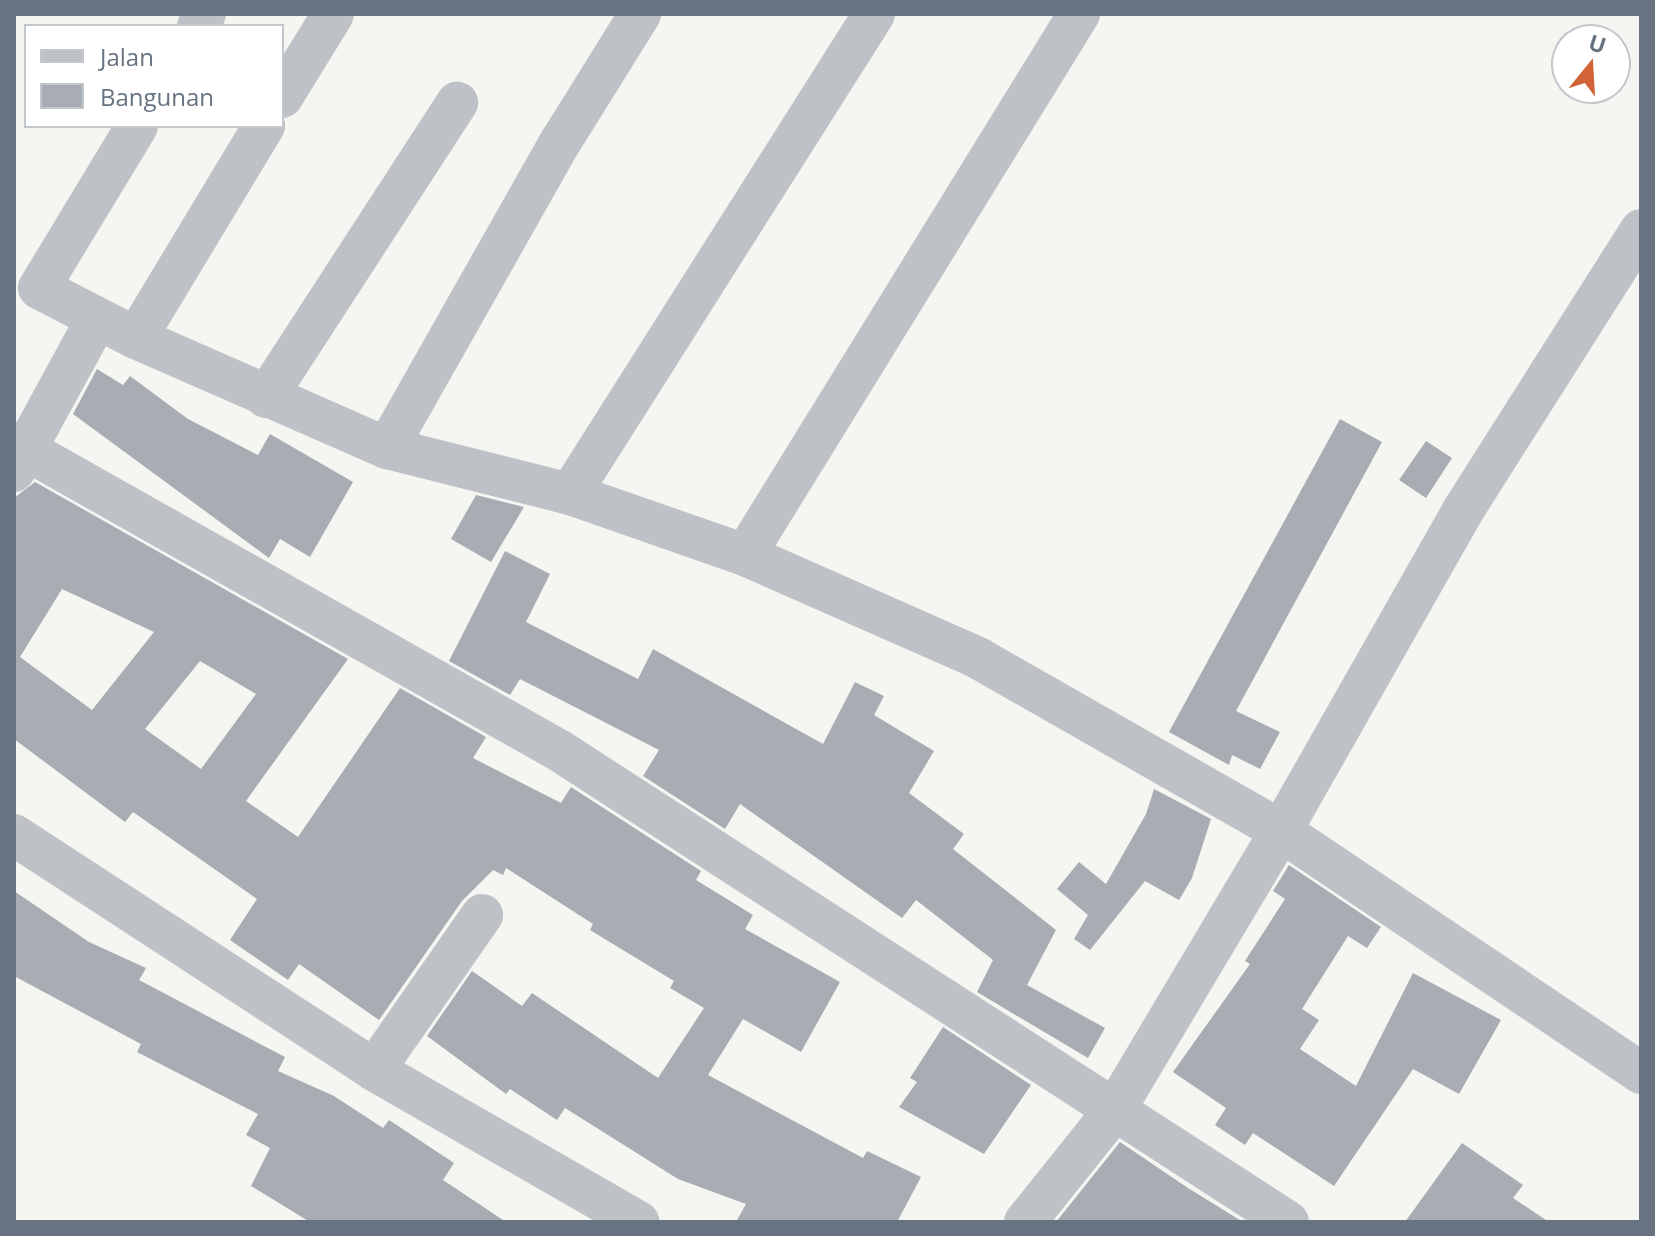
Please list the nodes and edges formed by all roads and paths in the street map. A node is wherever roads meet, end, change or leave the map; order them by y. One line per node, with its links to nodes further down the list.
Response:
1 (333, 14): 5 (street)
2 (640, 14): 13 (street)
3 (874, 14): 15 (street)
4 (1079, 14): 16 (street)
5 (284, 94)
6 (457, 103): 12 (street)
7 (136, 128): 10 (street)
8 (263, 128): 11 (street)
9 (1641, 230): 17 (street)
10 (97, 319): 11 (street); 14 (street)
11 (136, 338): 12 (street)
12 (266, 397): 13 (street)
13 (387, 448): 15 (street)
14 (18, 454): 22 (street)
15 (570, 494): 16 (street)
16 (745, 555): 17 (street)
17 (1281, 831): 21 (street); 22 (street)
18 (14, 835): 20 (street)
19 (482, 915): 20 (street)
20 (374, 1070): 23 (street)
21 (1641, 1073)
22 (1114, 1111): 24 (street); 25 (street)
23 (638, 1222)
24 (1025, 1222)
25 (1288, 1222)

